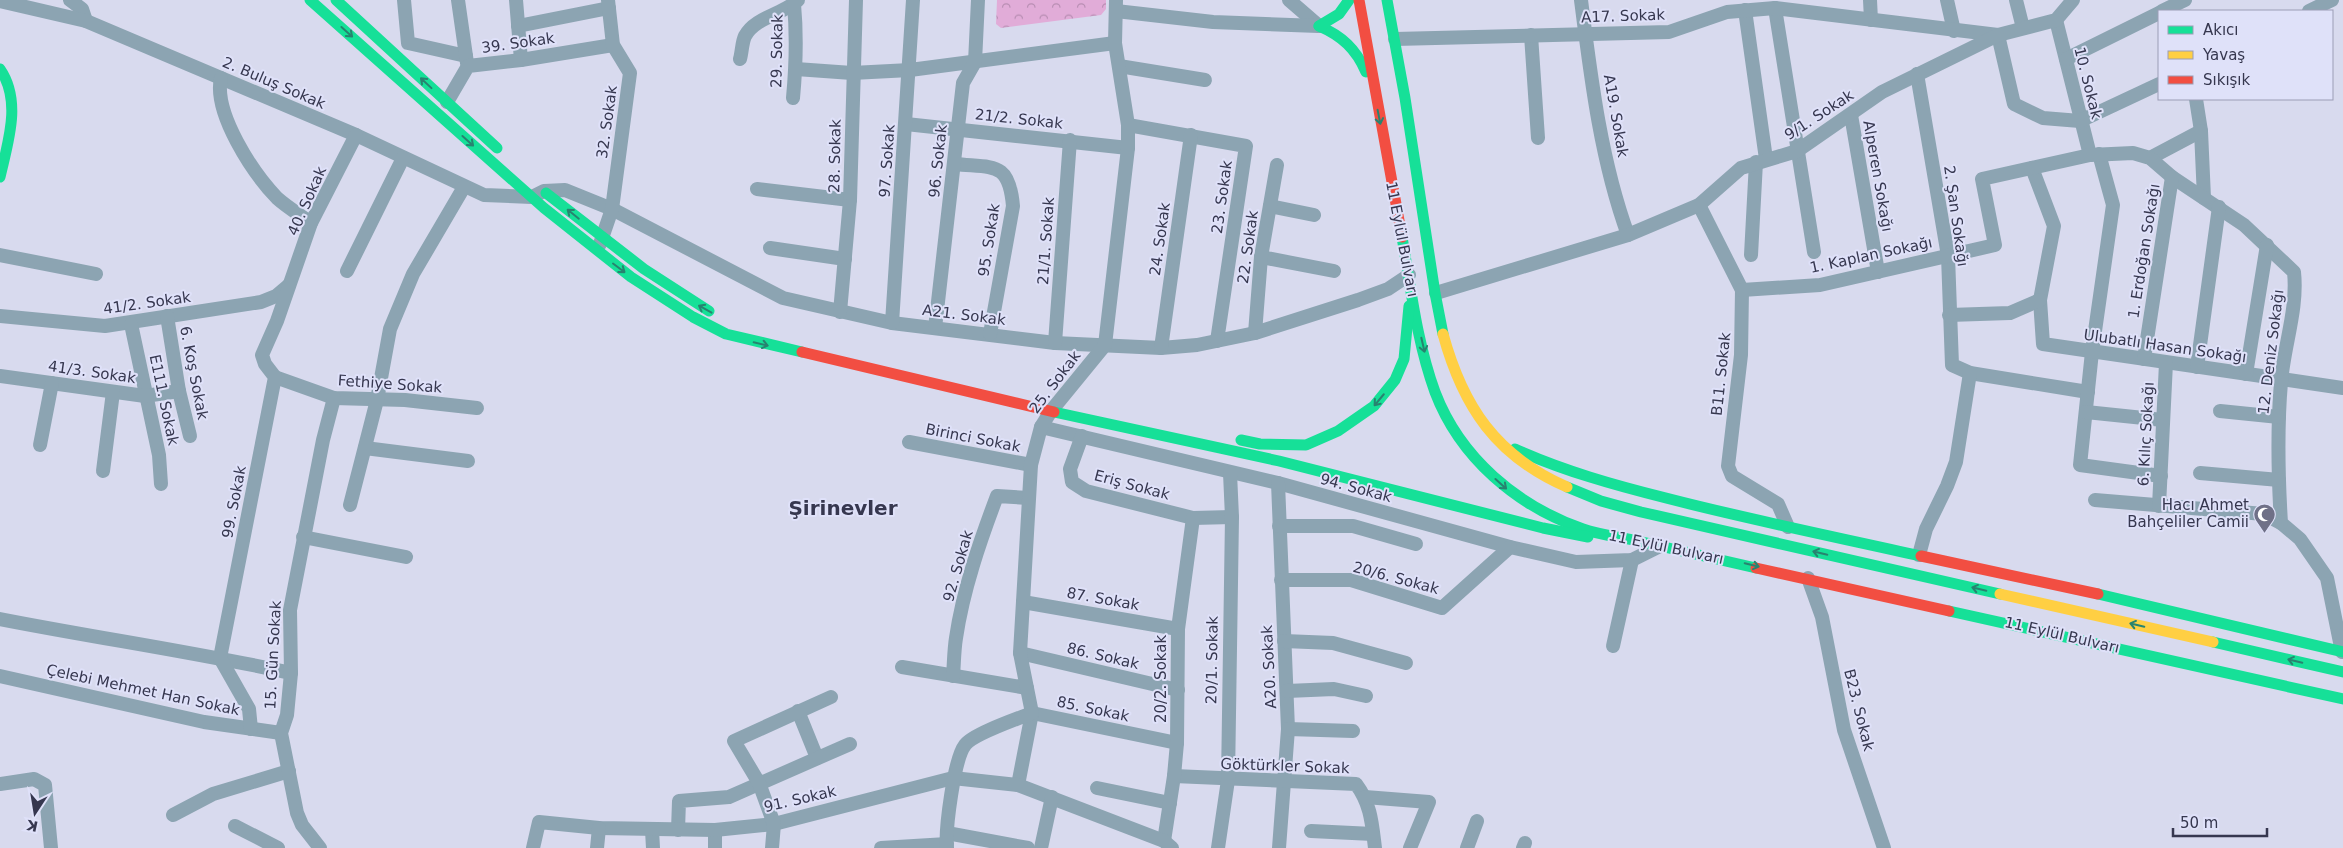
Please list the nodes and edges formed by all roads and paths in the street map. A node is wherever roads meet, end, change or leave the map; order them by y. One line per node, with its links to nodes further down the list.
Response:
1 (0, 0): 33 (street, 2. Buluş Sokak)
2 (70, 0): 33 (street)
3 (310, 0): 88 (main road, one-way to 88)
4 (336, 0): 61 (main road, one-way to 4)
5 (404, 0): 47 (street)
6 (458, 0): 47 (street)
7 (516, 0): 34 (street)
8 (856, 0): 53 (street, 28. Sokak)
9 (914, 0): 52 (street, 97. Sokak)
10 (978, 0): 48 (street, 96. Sokak)
11 (1290, 0): 35 (street)
12 (1349, 0): 35 (main road)
13 (1359, 0): 58 (main road, 11 Eylül Bulvarı)
14 (1387, 0): 41 (main road, 11 Eylül Bulvarı)
15 (1581, 0): 38 (street, A19. Sokak)
16 (1870, 0): 31 (street)
17 (1947, 0): 37 (street)
18 (2016, 0): 36 (street)
19 (2073, 0): 32 (street)
20 (2185, 0): 28 (street)
21 (2332, 0): 29 (street)
22 (796, 2): 44 (street); 51 (street, 29. Sokak)
23 (608, 4): 34 (street); 43 (street, 32. Sokak)
24 (1116, 5): 35 (street); 42 (street)
25 (1803, 6): 26 (street, A17. Sokak); 31 (street, A17. Sokak)
26 (1775, 8): 27 (street, A17. Sokak); 74 (street)
27 (1745, 10): 38 (street, A17. Sokak); 80 (street)
28 (2165, 10)
29 (2311, 10)
30 (2158, 13): 45 (street)
31 (1871, 20): 37 (street, A17. Sokak)
32 (2056, 20): 36 (street, 9/1. Sokak); 45 (street, 10. Sokak)
33 (86, 21): 55 (street, 2. Buluş Sokak)
34 (518, 26): 46 (street)
35 (1319, 26): 58 (main road)
36 (2023, 28): 40 (street, 9/1. Sokak)
37 (1954, 31): 40 (street, A17. Sokak)
38 (1585, 33): 39 (street, A17. Sokak); 97 (street, A19. Sokak)
39 (1531, 35): 41 (street, A17. Sokak); 71 (street)
40 (1998, 35): 54 (street, 9/1. Sokak); 64 (street)
41 (1395, 39): 116 (main road, 11 Eylül Bulvarı)
42 (1115, 42): 48 (street); 49 (street)
43 (613, 45): 46 (street, 39. Sokak); 94 (street, 32. Sokak)
44 (740, 59)
45 (2066, 59): 64 (street, 10. Sokak)
46 (521, 60): 47 (street, 39. Sokak)
47 (467, 61): 61 (street, 39. Sokak)
48 (975, 62): 52 (street); 67 (street, 96. Sokak)
49 (1119, 66): 56 (street); 66 (street)
50 (0, 69): 62 (main road)
51 (796, 69): 53 (street); 59 (street, 29. Sokak)
52 (910, 70): 53 (street); 65 (street, 97. Sokak)
53 (852, 73): 90 (street, 28. Sokak)
54 (1917, 74): 63 (street, 9/1. Sokak); 106 (street, 2. Şan Sokağı)
55 (222, 78): 69 (street, 2. Buluş Sokak); 96 (street)
56 (1205, 80)
57 (2158, 84): 64 (street)
58 (1374, 90): 114 (main road, 11 Eylül Bulvarı, one-way to 114)
59 (793, 98)
60 (2196, 100): 68 (street)
61 (447, 102): 75 (main road)
62 (6, 103): 77 (main road)
63 (1851, 115): 74 (street, 9/1. Sokak); 111 (street, Alperen Sokağı)
64 (2080, 121): 76 (street, 10. Sokak)
65 (906, 124): 67 (street, 21/2. Sokak); 123 (street, 97. Sokak)
66 (1128, 125): 70 (street, 23. Sokak); 73 (street)
67 (958, 129): 72 (street, 21/2. Sokak); 81 (street, 96. Sokak)
68 (2201, 131): 79 (street); 89 (street)
69 (356, 135): 78 (street, 2. Buluş Sokak); 96 (street, 40. Sokak)
70 (1191, 135): 129 (street, 23. Sokak); 133 (street, 24. Sokak)
71 (1538, 138)
72 (1070, 140): 73 (street, 21/2. Sokak); 131 (street, 21/1. Sokak)
73 (1128, 148): 132 (street)
74 (1797, 151): 80 (street, 9/1. Sokak); 103 (street)
75 (503, 153)
76 (2095, 154): 79 (street, 12. Deniz Sokağı); 83 (street, 12. Deniz Sokağı); 134 (street, 10. Sokak)
77 (2, 157): 84 (main road)
78 (403, 158): 86 (street, 2. Buluş Sokak); 110 (street)
79 (2150, 158): 85 (street, 12. Deniz Sokağı)
80 (1761, 161): 91 (street, 9/1. Sokak); 104 (street)
81 (955, 164): 125 (street, 96. Sokak); 128 (street, 95. Sokak)
82 (1277, 165): 92 (street, 22. Sokak)
83 (2032, 168): 99 (street, 12. Deniz Sokağı); 117 (street)
84 (0, 177)
85 (2172, 177): 89 (street, 12. Deniz Sokağı); 135 (street, 1. Erdoğan Sokağı)
86 (464, 187): 88 (street, 2. Buluş Sokak); 150 (street)
87 (757, 189): 90 (street)
88 (538, 191): 94 (street, A21. Sokak); 98 (main road, one-way to 88); 102 (main road)
89 (2204, 198): 93 (street, 12. Deniz Sokağı)
90 (850, 200): 108 (street, 28. Sokak)
91 (1699, 205): 97 (street, 9/1. Sokak); 115 (street, B11. Sokak)
92 (1270, 206): 95 (street); 107 (street, 22. Sokak)
93 (2219, 207): 100 (street, 12. Deniz Sokağı); 137 (street)
94 (612, 209): 98 (street, 32. Sokak); 118 (street, A21. Sokak)
95 (1314, 215)
96 (311, 223): 113 (street, 40. Sokak)
97 (1628, 235): 116 (street, 9/1. Sokak)
98 (603, 238): 102 (street, 32. Sokak); 119 (main road, one-way to 98)
99 (1996, 245): 106 (street, 1. Kaplan Sokağı)
100 (2267, 245): 139 (street); 142 (street, 12. Deniz Sokağı)
101 (770, 248): 108 (street)
102 (598, 252): 151 (main road, one-way to 151)
103 (1814, 252)
104 (1751, 255)
105 (0, 256): 112 (street)
106 (1948, 256): 111 (street, 1. Kaplan Sokağı); 120 (street, 2. Şan Sokağı)
107 (1261, 257): 109 (street); 127 (street, 22. Sokak)
108 (845, 260): 118 (street, 28. Sokak)
109 (1334, 270)
110 (347, 271)
111 (1878, 272): 115 (street, 1. Kaplan Sokağı)
112 (96, 274)
113 (292, 282): 122 (street, 41/2. Sokak); 141 (street)
114 (1410, 282): 127 (street, A21. Sokak); 160 (main road, one-way to 160); 184 (main road, 11 Eylül Bulvarı, one-way to 184)
115 (1742, 290): 182 (street, B11. Sokak)
116 (1436, 293): 161 (main road, 11 Eylül Bulvarı)
117 (2040, 300): 120 (street); 134 (street, Ulubatlı Hasan Sokağı)
118 (840, 312): 123 (street, A21. Sokak)
119 (716, 315)
120 (1950, 315): 138 (street, 2. Şan Sokağı)
121 (0, 316): 124 (street, 41/2. Sokak)
122 (167, 316): 124 (street, 41/2. Sokak); 145 (street, 6. Koş Sokak)
123 (892, 323): 125 (street, A21. Sokak)
124 (131, 324): 148 (street, E111. Sokak)
125 (935, 328): 128 (street, A21. Sokak)
126 (755, 329): 130 (main road)
127 (1256, 333): 129 (street, A21. Sokak)
128 (990, 334): 131 (street, A21. Sokak)
129 (1217, 341): 133 (street, A21. Sokak)
130 (811, 342)
131 (1055, 343): 132 (street, A21. Sokak)
132 (1105, 345): 133 (street, A21. Sokak); 151 (street, 25. Sokak)
133 (1161, 348)
134 (2092, 352): 135 (street, Ulubatlı Hasan Sokağı); 147 (street, 10. Sokak)
135 (2144, 359): 136 (street, Ulubatlı Hasan Sokağı)
136 (2166, 363): 137 (street, Ulubatlı Hasan Sokağı); 156 (street, 6. Kılıç Sokağı)
137 (2197, 367): 139 (street, Ulubatlı Hasan Sokağı)
138 (1970, 373): 147 (street); 188 (street)
139 (2246, 374): 142 (street, Ulubatlı Hasan Sokağı)
140 (0, 376): 143 (street, 41/3. Sokak)
141 (275, 377): 149 (street, Fethiye Sokak); 200 (street, 99. Sokak)
142 (2282, 380): 144 (street, Ulubatlı Hasan Sokağı); 155 (street, 12. Deniz Sokağı)
143 (52, 383): 146 (street, 41/3. Sokak); 163 (street)
144 (2343, 388)
145 (179, 391): 148 (street, 41/3. Sokak); 158 (street, 6. Koş Sokak)
146 (113, 392): 148 (street, 41/3. Sokak); 167 (street)
147 (2088, 392): 154 (street, 10. Sokak)
148 (145, 396): 172 (street, E111. Sokak)
149 (334, 398): 150 (street, Fethiye Sokak); 183 (street, 15. Gün Sokak)
150 (377, 400): 152 (street, Fethiye Sokak); 164 (street)
151 (1058, 402): 157 (street, 25. Sokak); 184 (main road)
152 (476, 408)
153 (2220, 411): 155 (street)
154 (2086, 412): 156 (street); 170 (street, 10. Sokak)
155 (2279, 417): 171 (street, 12. Deniz Sokağı)
156 (2163, 420): 170 (street, 6. Kılıç Sokağı)
157 (1041, 427): 159 (street, 94. Sokak); 166 (street, 25. Sokak)
158 (190, 436)
159 (1082, 436): 168 (street, 94. Sokak); 179 (street, Eriş Sokak)
160 (1231, 438)
161 (1497, 441): 182 (main road); 203 (main road, 11 Eylül Bulvarı, one-way to 161)
162 (909, 442): 166 (street, Birinci Sokak)
163 (40, 445)
164 (365, 448): 165 (street); 176 (street)
165 (468, 461)
166 (1031, 466): 174 (street, 25. Sokak)
167 (102, 472)
168 (1230, 473): 173 (street, 94. Sokak); 178 (street, 20/1. Sokak)
169 (2200, 473): 171 (street)
170 (2161, 476): 177 (street, 6. Kılıç Sokağı)
171 (2279, 480): 180 (street, 12. Deniz Sokağı)
172 (160, 484)
173 (1278, 484): 181 (street, A20. Sokak); 187 (street, 94. Sokak)
174 (1028, 498): 193 (street, 25. Sokak); 206 (street, 92. Sokak)
175 (2095, 500): 177 (street)
176 (350, 505)
177 (2159, 506): 180 (street)
178 (1232, 517): 179 (street, Eriş Sokak); 225 (street, 20/1. Sokak)
179 (1193, 518): 195 (street, 20/2. Sokak)
180 (2281, 523): 198 (street)
181 (1279, 526): 185 (street); 192 (street, A20. Sokak)
182 (1788, 527): 188 (main road)
183 (303, 537): 189 (street); 204 (street, 15. Gün Sokak)
184 (1624, 539): 186 (main road, 11 Eylül Bulvarı)
185 (1416, 544)
186 (1660, 546): 190 (street, 94. Sokak); 191 (main road, 11 Eylül Bulvarı, one-way to 191)
187 (1510, 547): 190 (street, 94. Sokak); 192 (street, 20/6. Sokak)
188 (1919, 555): 198 (main road)
189 (406, 557)
190 (1632, 560): 197 (street)
191 (1808, 578): 212 (main road, 11 Eylül Bulvarı); 261 (street, B23. Sokak)
192 (1281, 580): 196 (street, A20. Sokak)
193 (1023, 602): 195 (street, 87. Sokak); 199 (street, 25. Sokak)
194 (0, 619): 200 (street)
195 (1178, 629): 208 (street, 20/2. Sokak)
196 (1284, 641): 201 (street); 209 (street, A20. Sokak)
197 (1613, 646)
198 (2342, 652)
199 (1020, 653): 207 (street, 25. Sokak); 208 (street, 86. Sokak)
200 (220, 658): 204 (street); 215 (street)
201 (1406, 663)
202 (902, 667): 206 (street)
203 (2343, 672)
204 (291, 673): 218 (street, 15. Gün Sokak)
205 (0, 676): 215 (street, Çelebi Mehmet Han Sokak)
206 (953, 676): 207 (street)
207 (1027, 688): 214 (street, 25. Sokak)
208 (1178, 690): 219 (street, 20/2. Sokak)
209 (1287, 692): 210 (street); 216 (street, A20. Sokak)
210 (1366, 696)
211 (831, 698): 213 (street)
212 (2343, 699)
213 (798, 712): 221 (street); 227 (street)
214 (1032, 713): 219 (street, 85. Sokak); 224 (street); 229 (street, 25. Sokak)
215 (251, 729): 218 (street, Çelebi Mehmet Han Sokak)
216 (1288, 729): 217 (street); 226 (street, A20. Sokak)
217 (1353, 731)
218 (281, 733): 222 (street, 15. Gün Sokak)
219 (1177, 743): 223 (street, 20/2. Sokak)
220 (850, 744): 221 (street)
221 (817, 758): 227 (street)
222 (289, 771): 234 (street); 248 (street, 15. Gün Sokak)
223 (1174, 776): 225 (street, Göktürkler Sokak); 233 (street, 20/2. Sokak)
224 (953, 778): 229 (street); 236 (street, 91. Sokak); 244 (street)
225 (1228, 780): 226 (street, Göktürkler Sokak); 257 (street, 20/1. Sokak)
226 (1284, 780): 232 (street, Göktürkler Sokak); 258 (street, A20. Sokak)
227 (759, 783): 236 (street); 240 (street)
228 (0, 784): 246 (street)
229 (1018, 785): 231 (street)
230 (1097, 788): 233 (street)
231 (1052, 797): 245 (street); 256 (street)
232 (1366, 797): 243 (street); 259 (street)
233 (1170, 804): 245 (street, 20/2. Sokak)
234 (173, 815)
235 (1477, 821): 260 (street)
236 (774, 824): 241 (street, 91. Sokak); 253 (street)
237 (235, 826): 247 (street)
238 (600, 828): 239 (street, 91. Sokak); 249 (street, 91. Sokak); 250 (street)
239 (652, 830): 240 (street, 91. Sokak); 251 (street)
240 (678, 830): 241 (street, 91. Sokak)
241 (715, 830): 252 (street)
242 (1311, 831): 243 (street)
243 (1374, 841)
244 (947, 842): 254 (street); 255 (street)
245 (1168, 844)
246 (50, 848)
247 (278, 848)
248 (320, 848)
249 (533, 848)
250 (597, 848)
251 (653, 848)
252 (715, 848)
253 (772, 848)
254 (881, 848)
255 (1028, 848)
256 (1042, 848)
257 (1218, 848)
258 (1279, 848)
259 (1410, 848)
260 (1467, 848)
261 (1884, 848)

